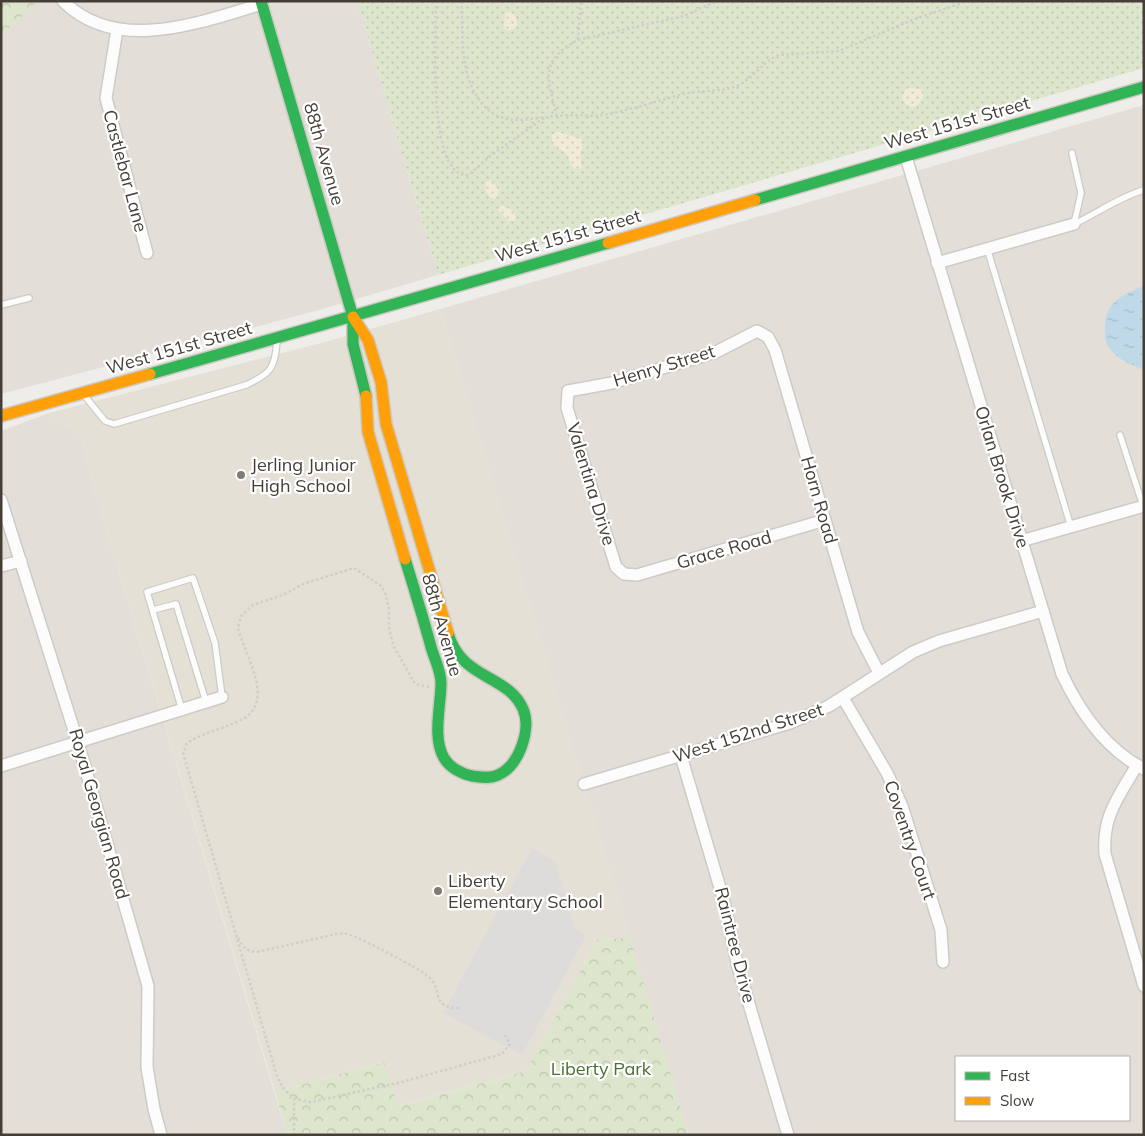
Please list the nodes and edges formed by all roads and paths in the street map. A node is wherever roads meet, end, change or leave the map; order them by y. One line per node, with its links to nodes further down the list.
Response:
1 (63, 1): 8 (street)
2 (436, 1): 12 (path)
3 (461, 1): 12 (path)
4 (581, 1): 9 (path)
5 (717, 1): 9 (path)
6 (968, 1): 11 (path)
7 (262, 3): 8 (street); 22 (street, 88th Avenue)
8 (117, 30): 18 (street, Castlebar Lane)
9 (578, 40): 11 (path)
10 (1144, 87): 14 (street, West 151st Street)
11 (557, 116): 12 (path)
12 (545, 117)
13 (1072, 154): 16 (lane)
14 (906, 157): 19 (street, Orlan Brook Drive); 22 (street, West 151st Street)
15 (1144, 190): 16 (lane)
16 (1074, 224): 17 (street)
17 (987, 248): 19 (street); 32 (lane)
18 (147, 253)
19 (937, 263): 33 (street, Orlan Brook Drive)
20 (30, 298): 21 (lane)
21 (1, 305)
22 (352, 317): 24 (street, West 151st Street); 40 (street, 88th Avenue); 40 (street, 88th Avenue)
23 (757, 331): 25 (street, Henry Street); 31 (street, Horn Road)
24 (278, 338): 26 (street, West 151st Street); 26 (lane)
25 (568, 390): 36 (street, Valentina Drive)
26 (82, 393): 27 (street, West 151st Street)
27 (1, 416)
28 (1120, 434): 30 (lane)
29 (1, 500): 34 (street, Royal Georgian Road)
30 (1143, 506): 32 (street)
31 (825, 520): 36 (street, Grace Road); 39 (street, Horn Road)
32 (1071, 527): 33 (street)
33 (1021, 541): 38 (street, Orlan Brook Drive)
34 (21, 561): 35 (street); 45 (street, Royal Georgian Road)
35 (1, 566)
36 (624, 574)
37 (153, 610): 41 (lane); 43 (lane); 44 (lane)
38 (1043, 611): 39 (street, West 152nd Street); 48 (street, Orlan Brook Drive)
39 (880, 673): 42 (street, West 152nd Street)
40 (442, 690): 50 (path)
41 (222, 697): 43 (street)
42 (843, 698): 46 (street, West 152nd Street); 51 (street, Coventry Court)
43 (206, 702): 44 (street)
44 (182, 710): 45 (street)
45 (78, 743): 47 (street); 56 (street, Royal Georgian Road)
46 (681, 756): 49 (street, West 152nd Street); 58 (street, Raintree Drive)
47 (1, 766)
48 (1140, 767): 52 (street)
49 (584, 784)
50 (235, 935): 53 (path); 55 (path)
51 (943, 962)
52 (1144, 986)
53 (461, 1008)
54 (506, 1035): 55 (path)
55 (294, 1098): 57 (path)
56 (162, 1135)
57 (294, 1135)
58 (788, 1135)

